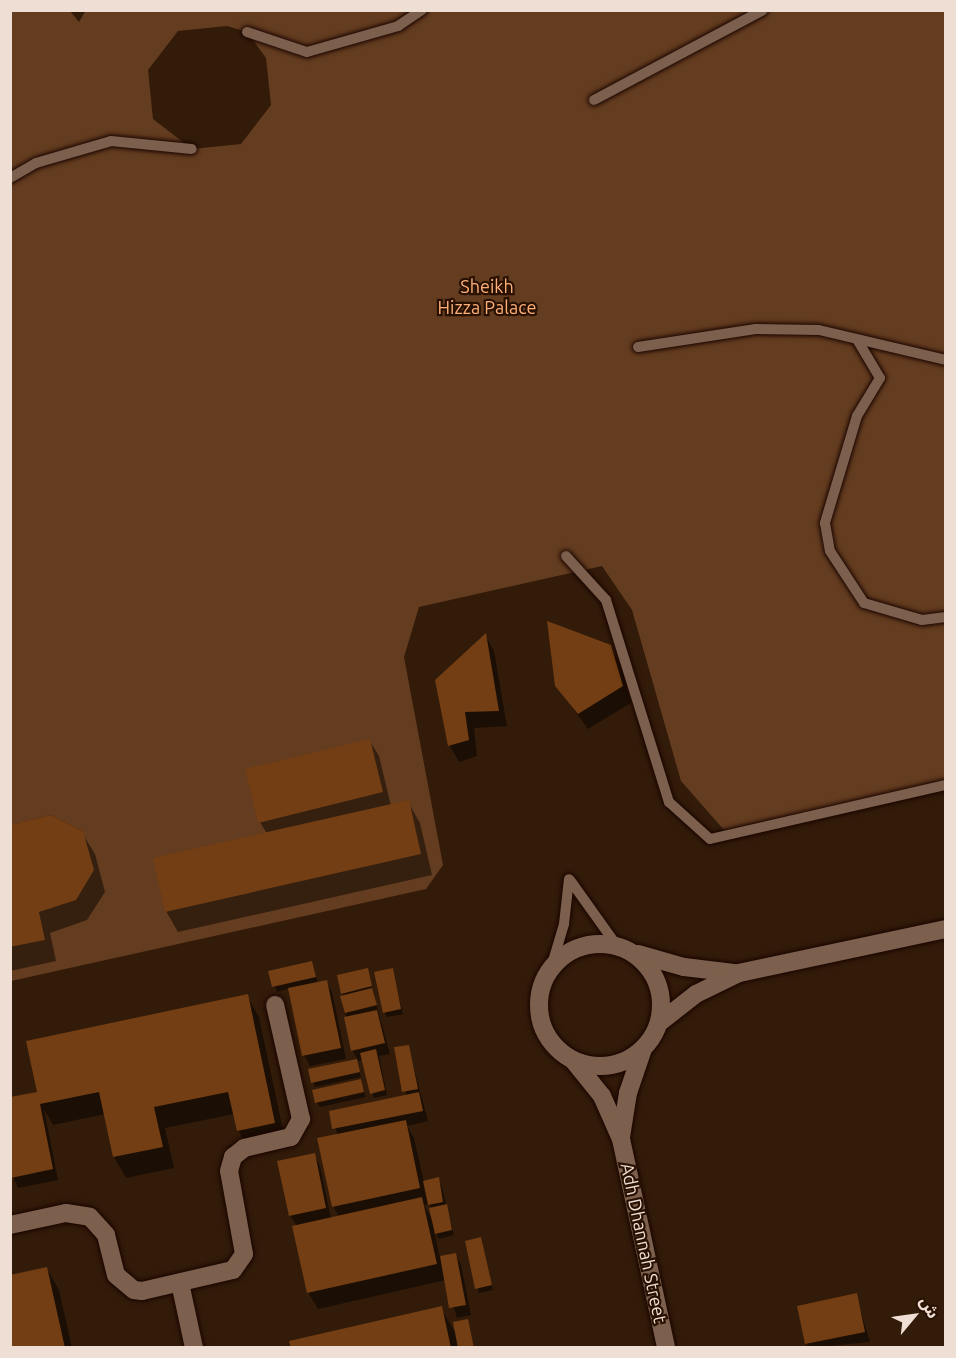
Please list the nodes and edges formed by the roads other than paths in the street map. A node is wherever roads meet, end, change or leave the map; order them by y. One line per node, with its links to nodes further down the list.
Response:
1 (422, 10): 3 (lane)
2 (763, 10): 4 (lane)
3 (247, 32)
4 (594, 100)
5 (192, 149): 6 (lane)
6 (10, 178)
7 (858, 341): 8 (lane); 9 (lane); 11 (lane)
8 (638, 347)
9 (945, 360)
10 (566, 556): 12 (lane)
11 (945, 617)
12 (945, 785)
13 (945, 929): 16 (street)
14 (624, 949): 15 (street); 15 (lane); 16 (street); 18 (street)
15 (551, 968): 20 (street)
16 (739, 973): 18 (street)
17 (275, 1005): 23 (street)
18 (658, 1023): 19 (street)
19 (642, 1049): 20 (street); 21 (street, Adh Dhannah Street)
20 (573, 1060): 21 (street, Adh Dhannah Street)
21 (621, 1139): 25 (street, Adh Dhannah Street)
22 (10, 1225): 23 (street)
23 (180, 1283): 24 (street)
24 (194, 1347)
25 (666, 1347)

